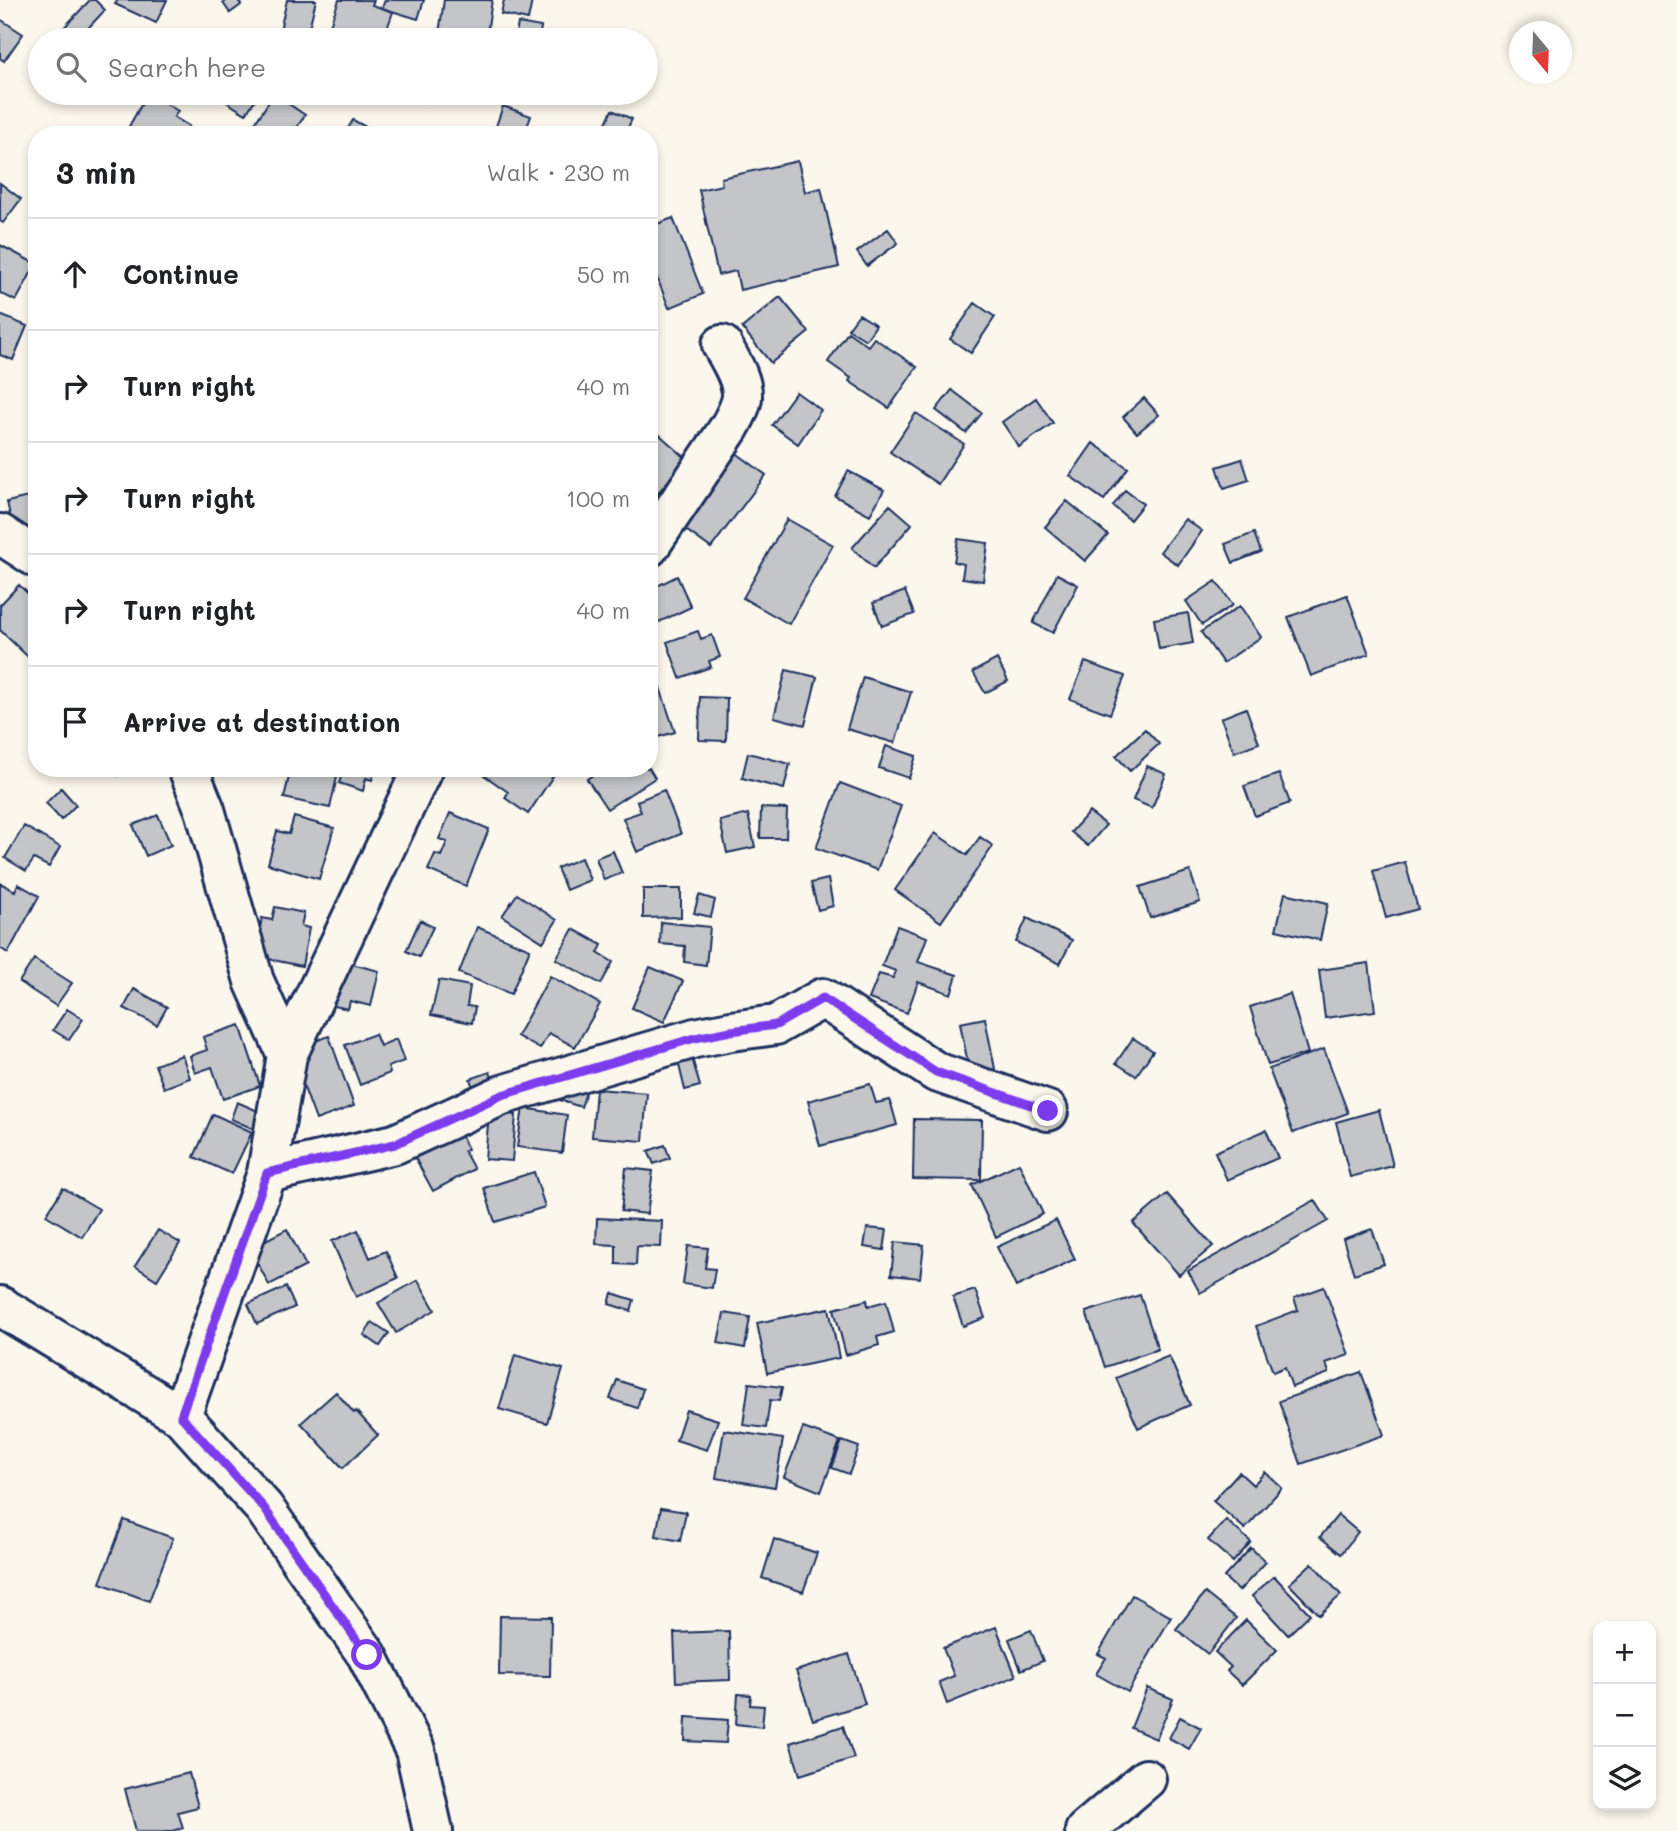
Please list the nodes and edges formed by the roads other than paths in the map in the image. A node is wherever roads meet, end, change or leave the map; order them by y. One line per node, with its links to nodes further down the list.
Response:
1 (722, 345): 3 (street)
2 (0, 534): 4 (street)
3 (658, 534)
4 (28, 552)
5 (192, 777): 7 (street)
6 (419, 777): 7 (street)
7 (287, 1055): 9 (street)
8 (1048, 1111): 9 (street)
9 (267, 1173): 11 (street)
10 (0, 1306): 11 (street)
11 (181, 1416): 13 (street)
12 (1146, 1779): 14 (street)
13 (433, 1831)
14 (1085, 1831)

